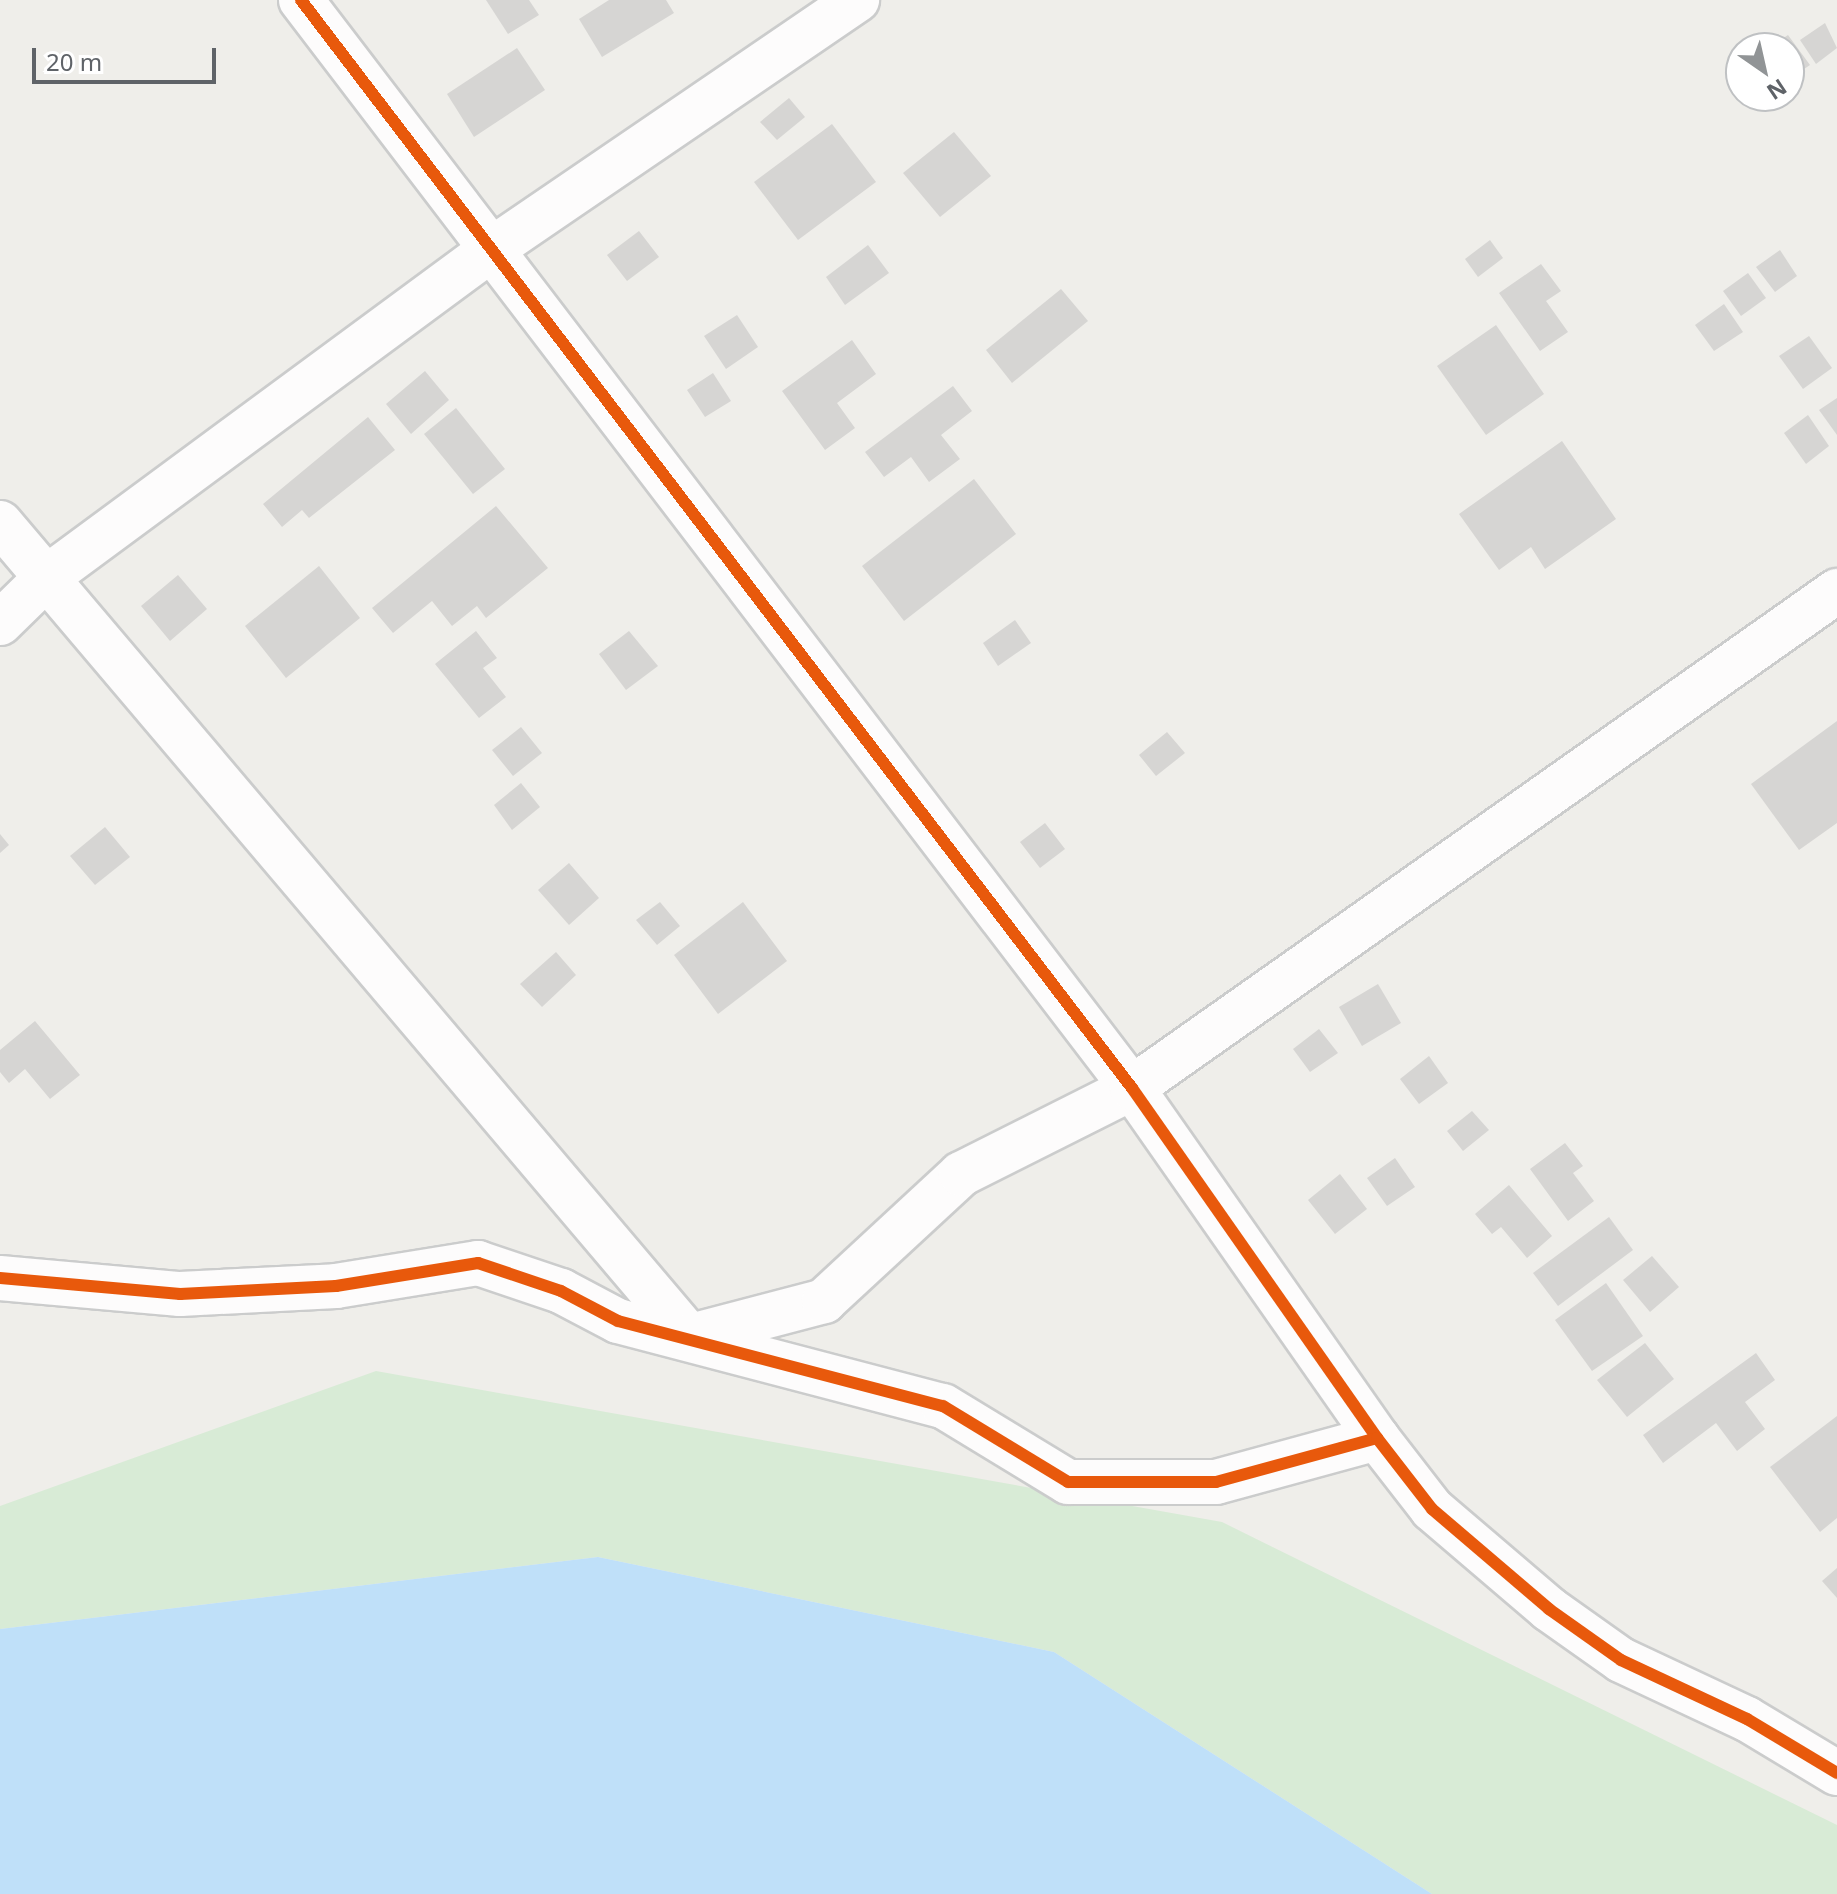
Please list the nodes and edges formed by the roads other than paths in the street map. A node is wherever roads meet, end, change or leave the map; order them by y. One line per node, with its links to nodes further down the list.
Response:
1 (301, 0): 3 (street)
2 (857, 0): 3 (street)
3 (492, 249): 5 (street); 8 (street)
4 (0, 523): 5 (street)
5 (46, 578): 7 (street); 10 (street)
6 (1837, 591): 8 (street)
7 (0, 623)
8 (1132, 1088): 10 (street); 11 (street)
9 (0, 1278): 10 (street)
10 (689, 1336): 11 (street)
11 (1377, 1438): 12 (street)
12 (1837, 1773)

